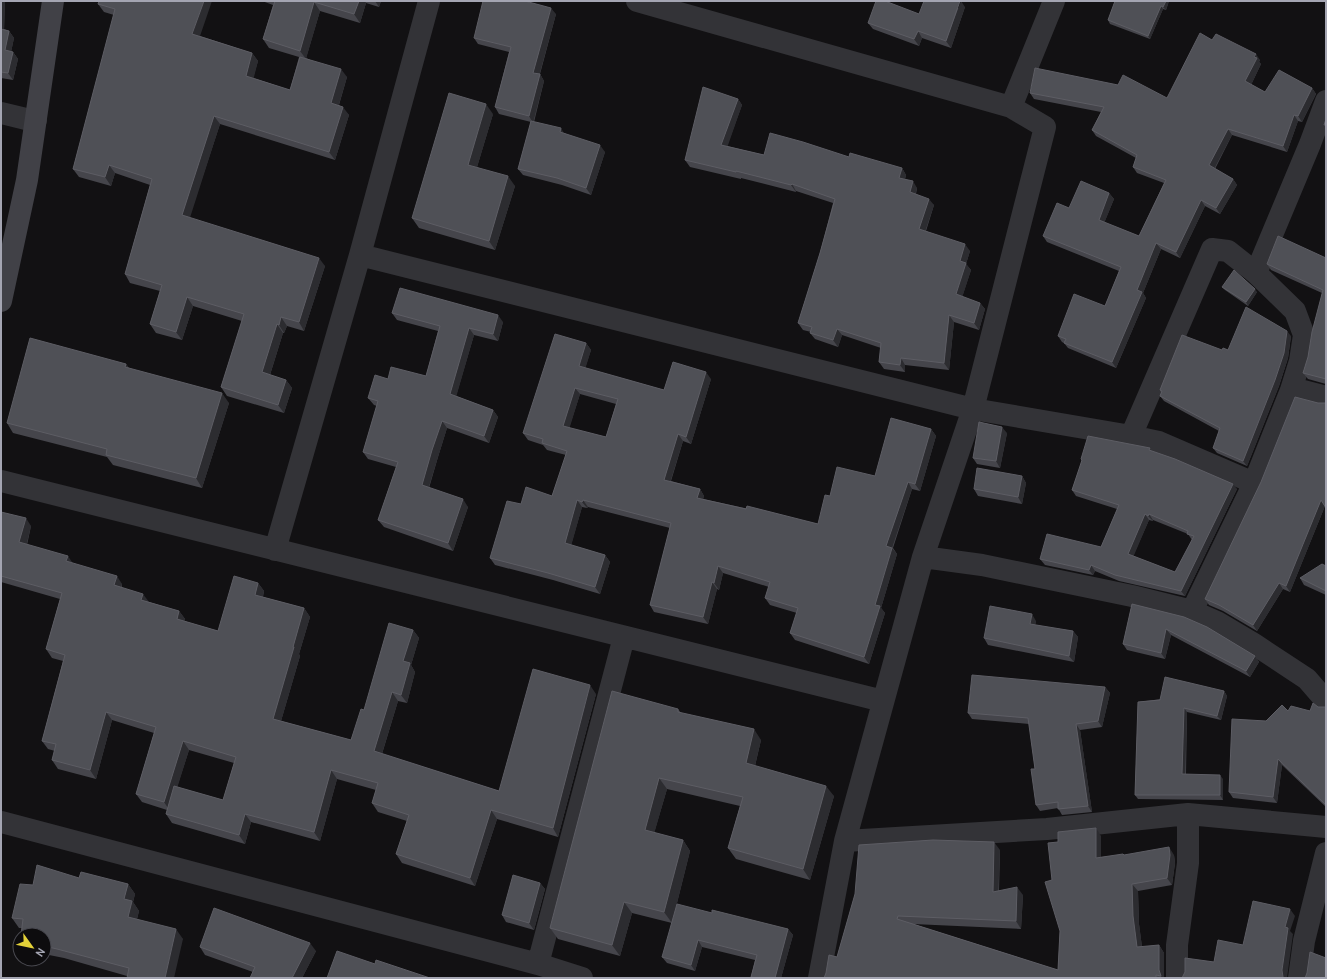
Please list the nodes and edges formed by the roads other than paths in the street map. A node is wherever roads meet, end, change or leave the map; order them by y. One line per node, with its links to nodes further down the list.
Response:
1 (53, 1): 8 (street)
2 (429, 1): 9 (street)
3 (637, 1): 6 (street)
4 (1054, 1): 6 (street)
5 (1326, 101): 10 (street)
6 (1012, 107): 14 (street)
7 (1, 114): 8 (street)
8 (36, 120): 11 (street)
9 (360, 255): 14 (street); 18 (street)
10 (1256, 273): 12 (street); 15 (street)
11 (1, 301)
12 (1291, 390): 13 (street); 17 (street)
13 (1326, 397)
14 (973, 408): 15 (street); 19 (street)
15 (1131, 436): 17 (street)
16 (1, 481): 18 (street)
17 (1254, 483): 20 (street)
18 (275, 550): 21 (street)
19 (923, 557): 20 (street); 22 (street)
20 (1192, 610): 23 (street)
21 (624, 636): 22 (street); 29 (street)
22 (883, 701): 27 (street)
23 (1326, 701)
24 (1188, 814): 26 (street); 27 (street); 32 (street)
25 (1, 822): 29 (street)
26 (1326, 827)
27 (845, 841): 31 (street)
28 (1326, 853): 33 (street)
29 (538, 964): 30 (street)
30 (582, 978)
31 (819, 978)
32 (1177, 978)
33 (1299, 978)

